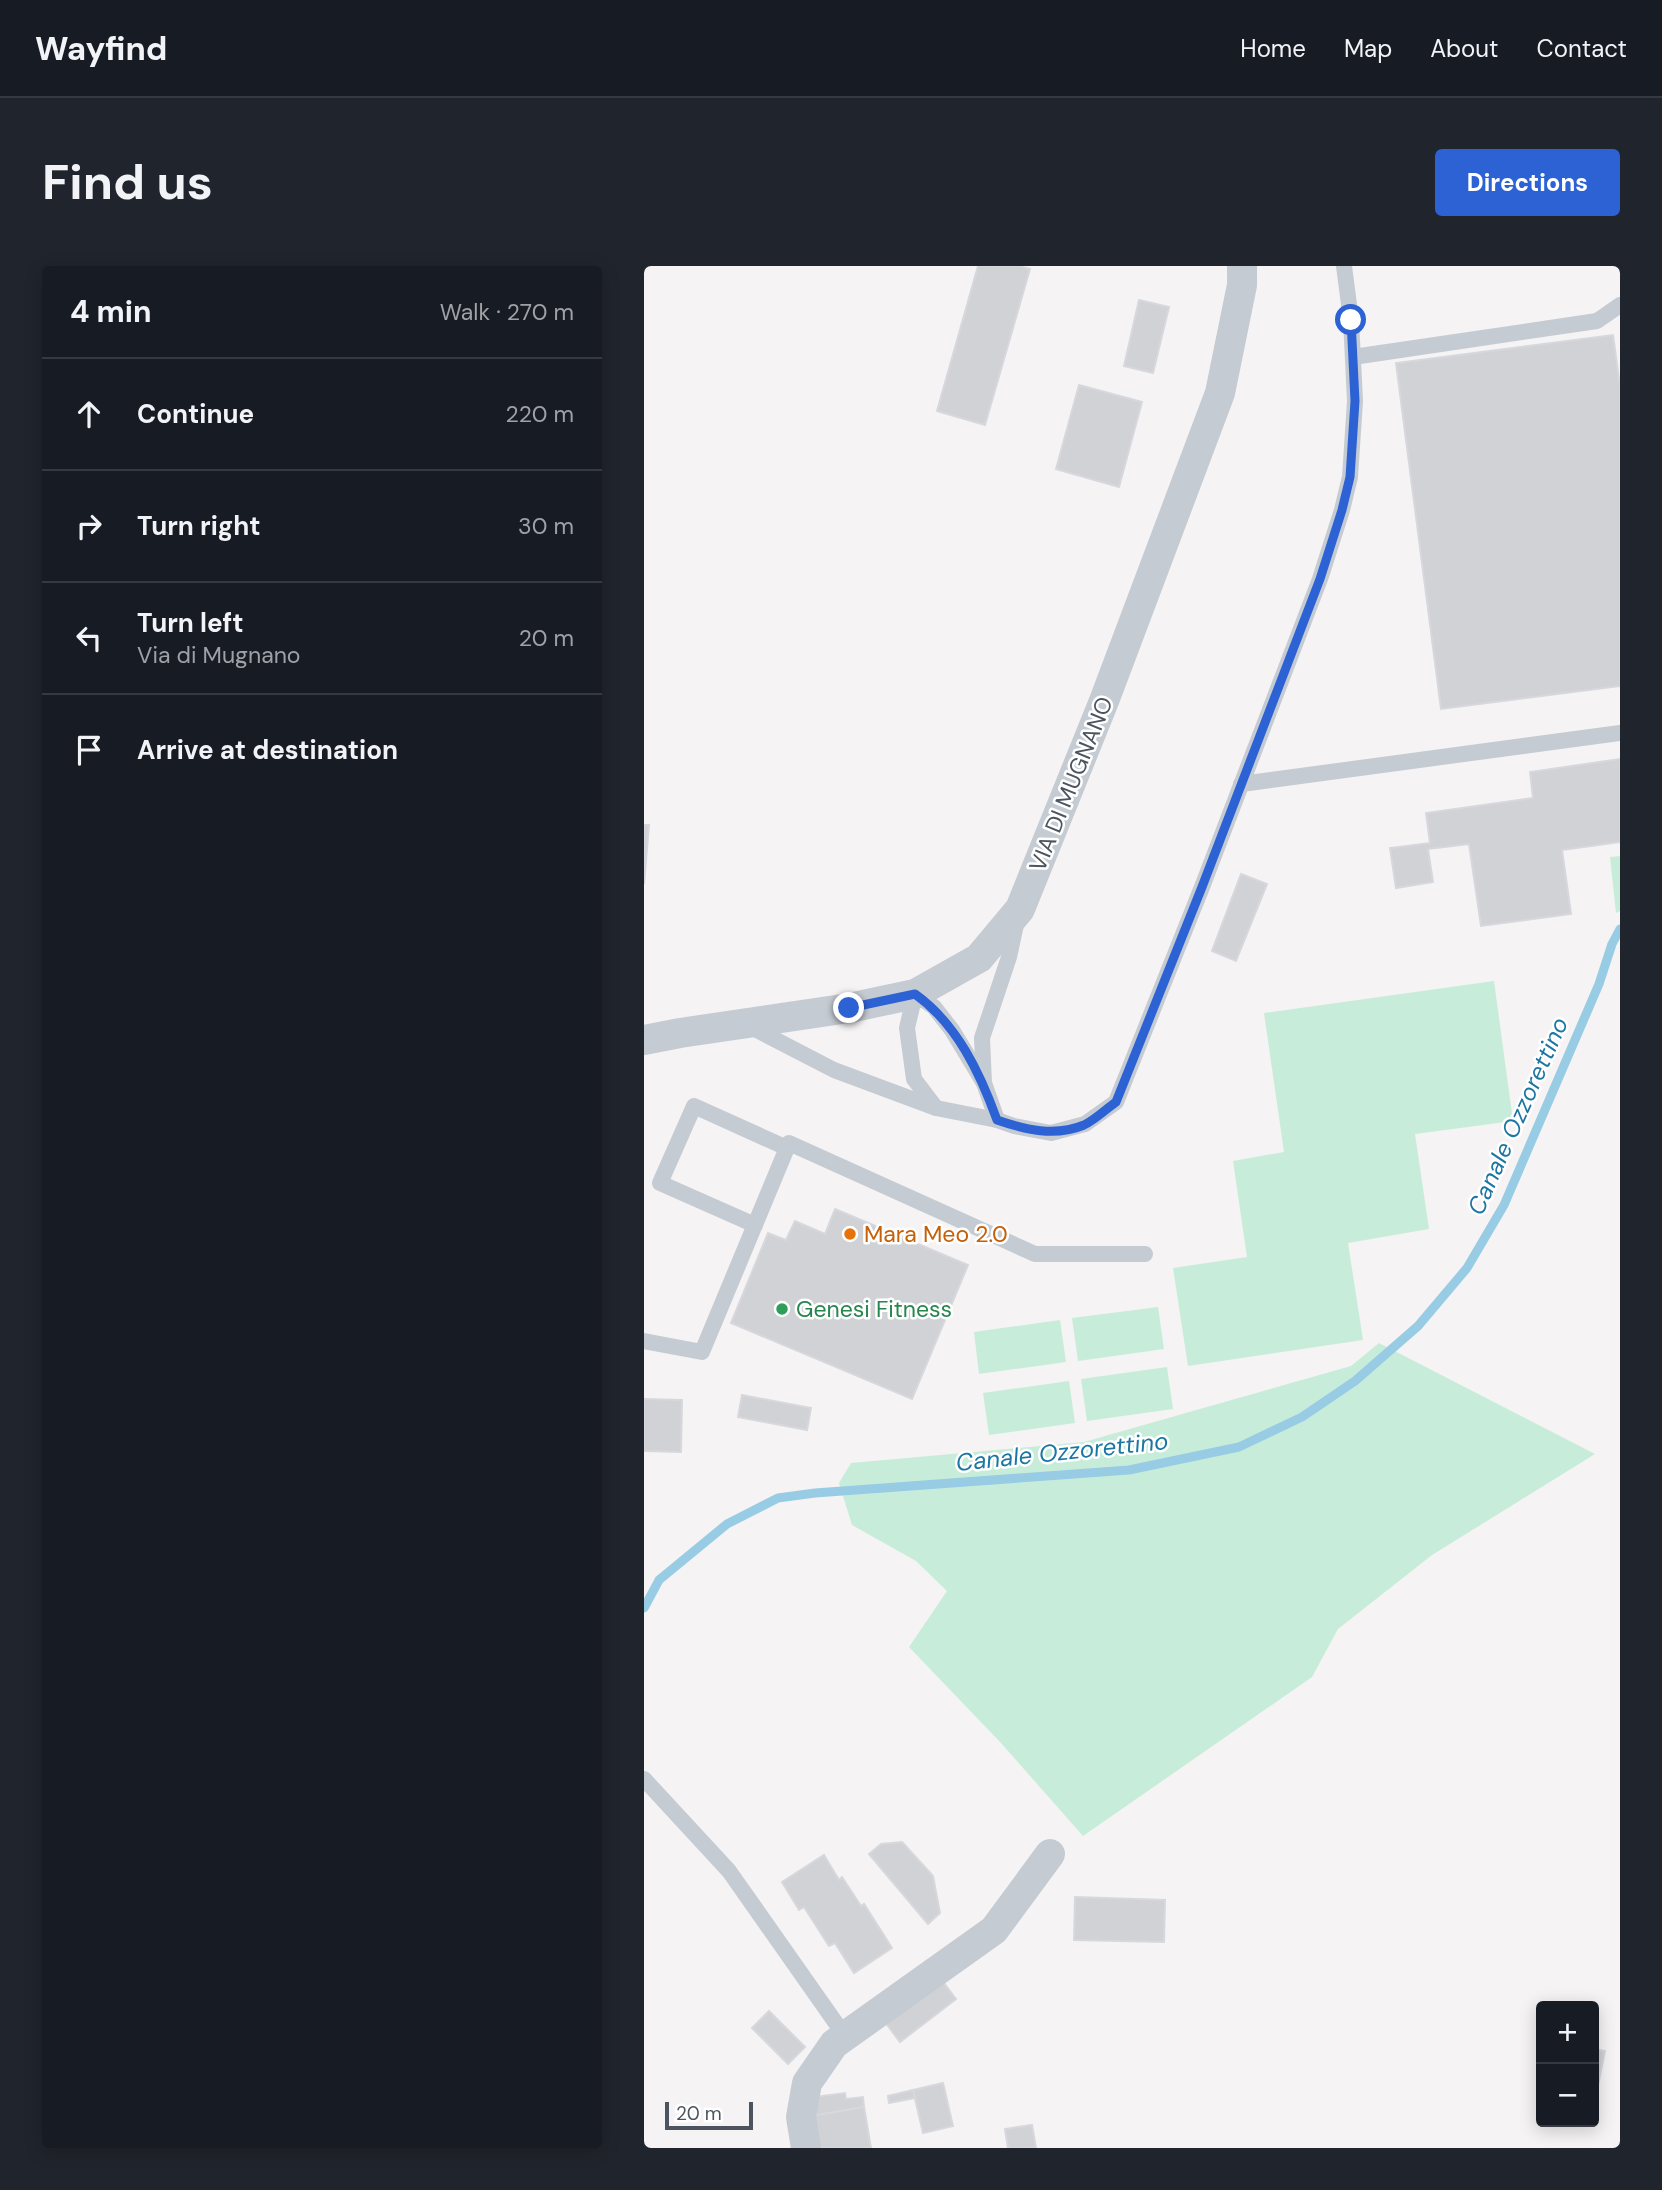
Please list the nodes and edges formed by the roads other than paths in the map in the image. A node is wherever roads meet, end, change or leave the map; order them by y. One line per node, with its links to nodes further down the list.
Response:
1 (1242, 266): 7 (street, VIA DI MUGNANO)
2 (1344, 266): 4 (lane)
3 (1620, 305): 4 (lane)
4 (1353, 356): 6 (lane)
5 (1620, 733): 6 (lane)
6 (1241, 784): 13 (lane)
7 (1020, 909): 8 (street, VIA DI MUGNANO); 11 (lane)
8 (915, 994): 9 (street, VIA DI MUGNANO); 11 (lane); 12 (lane)
9 (744, 1024): 10 (street, VIA DI MUGNANO); 12 (lane)
10 (644, 1041)
11 (984, 1083): 13 (lane)
12 (936, 1108): 13 (lane)
13 (997, 1120)
14 (787, 1148): 15 (lane); 15 (lane); 16 (lane)
15 (755, 1225): 17 (lane)
16 (1145, 1254)
17 (644, 1341)
18 (644, 1779): 20 (lane)
19 (1049, 1854): 20 (street)
20 (845, 2036): 21 (street)
21 (806, 2148)

